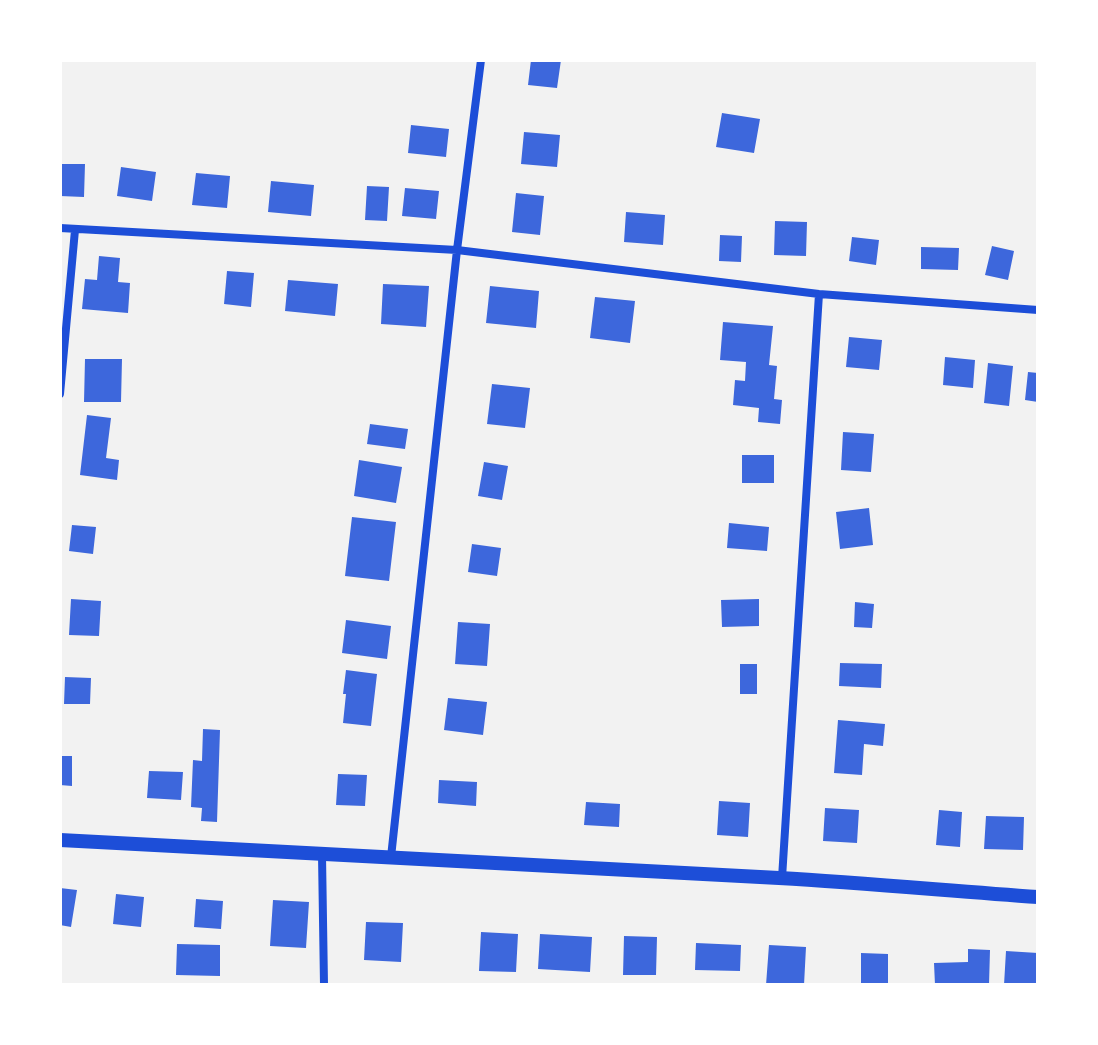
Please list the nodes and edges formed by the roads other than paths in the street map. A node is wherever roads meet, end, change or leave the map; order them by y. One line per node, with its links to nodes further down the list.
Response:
1 (481, 60): 4 (street)
2 (60, 228): 3 (street)
3 (75, 230): 4 (street); 7 (street)
4 (457, 250): 5 (street); 10 (street)
5 (819, 294): 6 (street); 11 (street)
6 (1038, 310)
7 (60, 394)
8 (60, 840): 9 (street)
9 (322, 855): 10 (street); 13 (street)
10 (391, 857): 11 (street)
11 (782, 878): 12 (street)
12 (1038, 897)
13 (324, 985)

